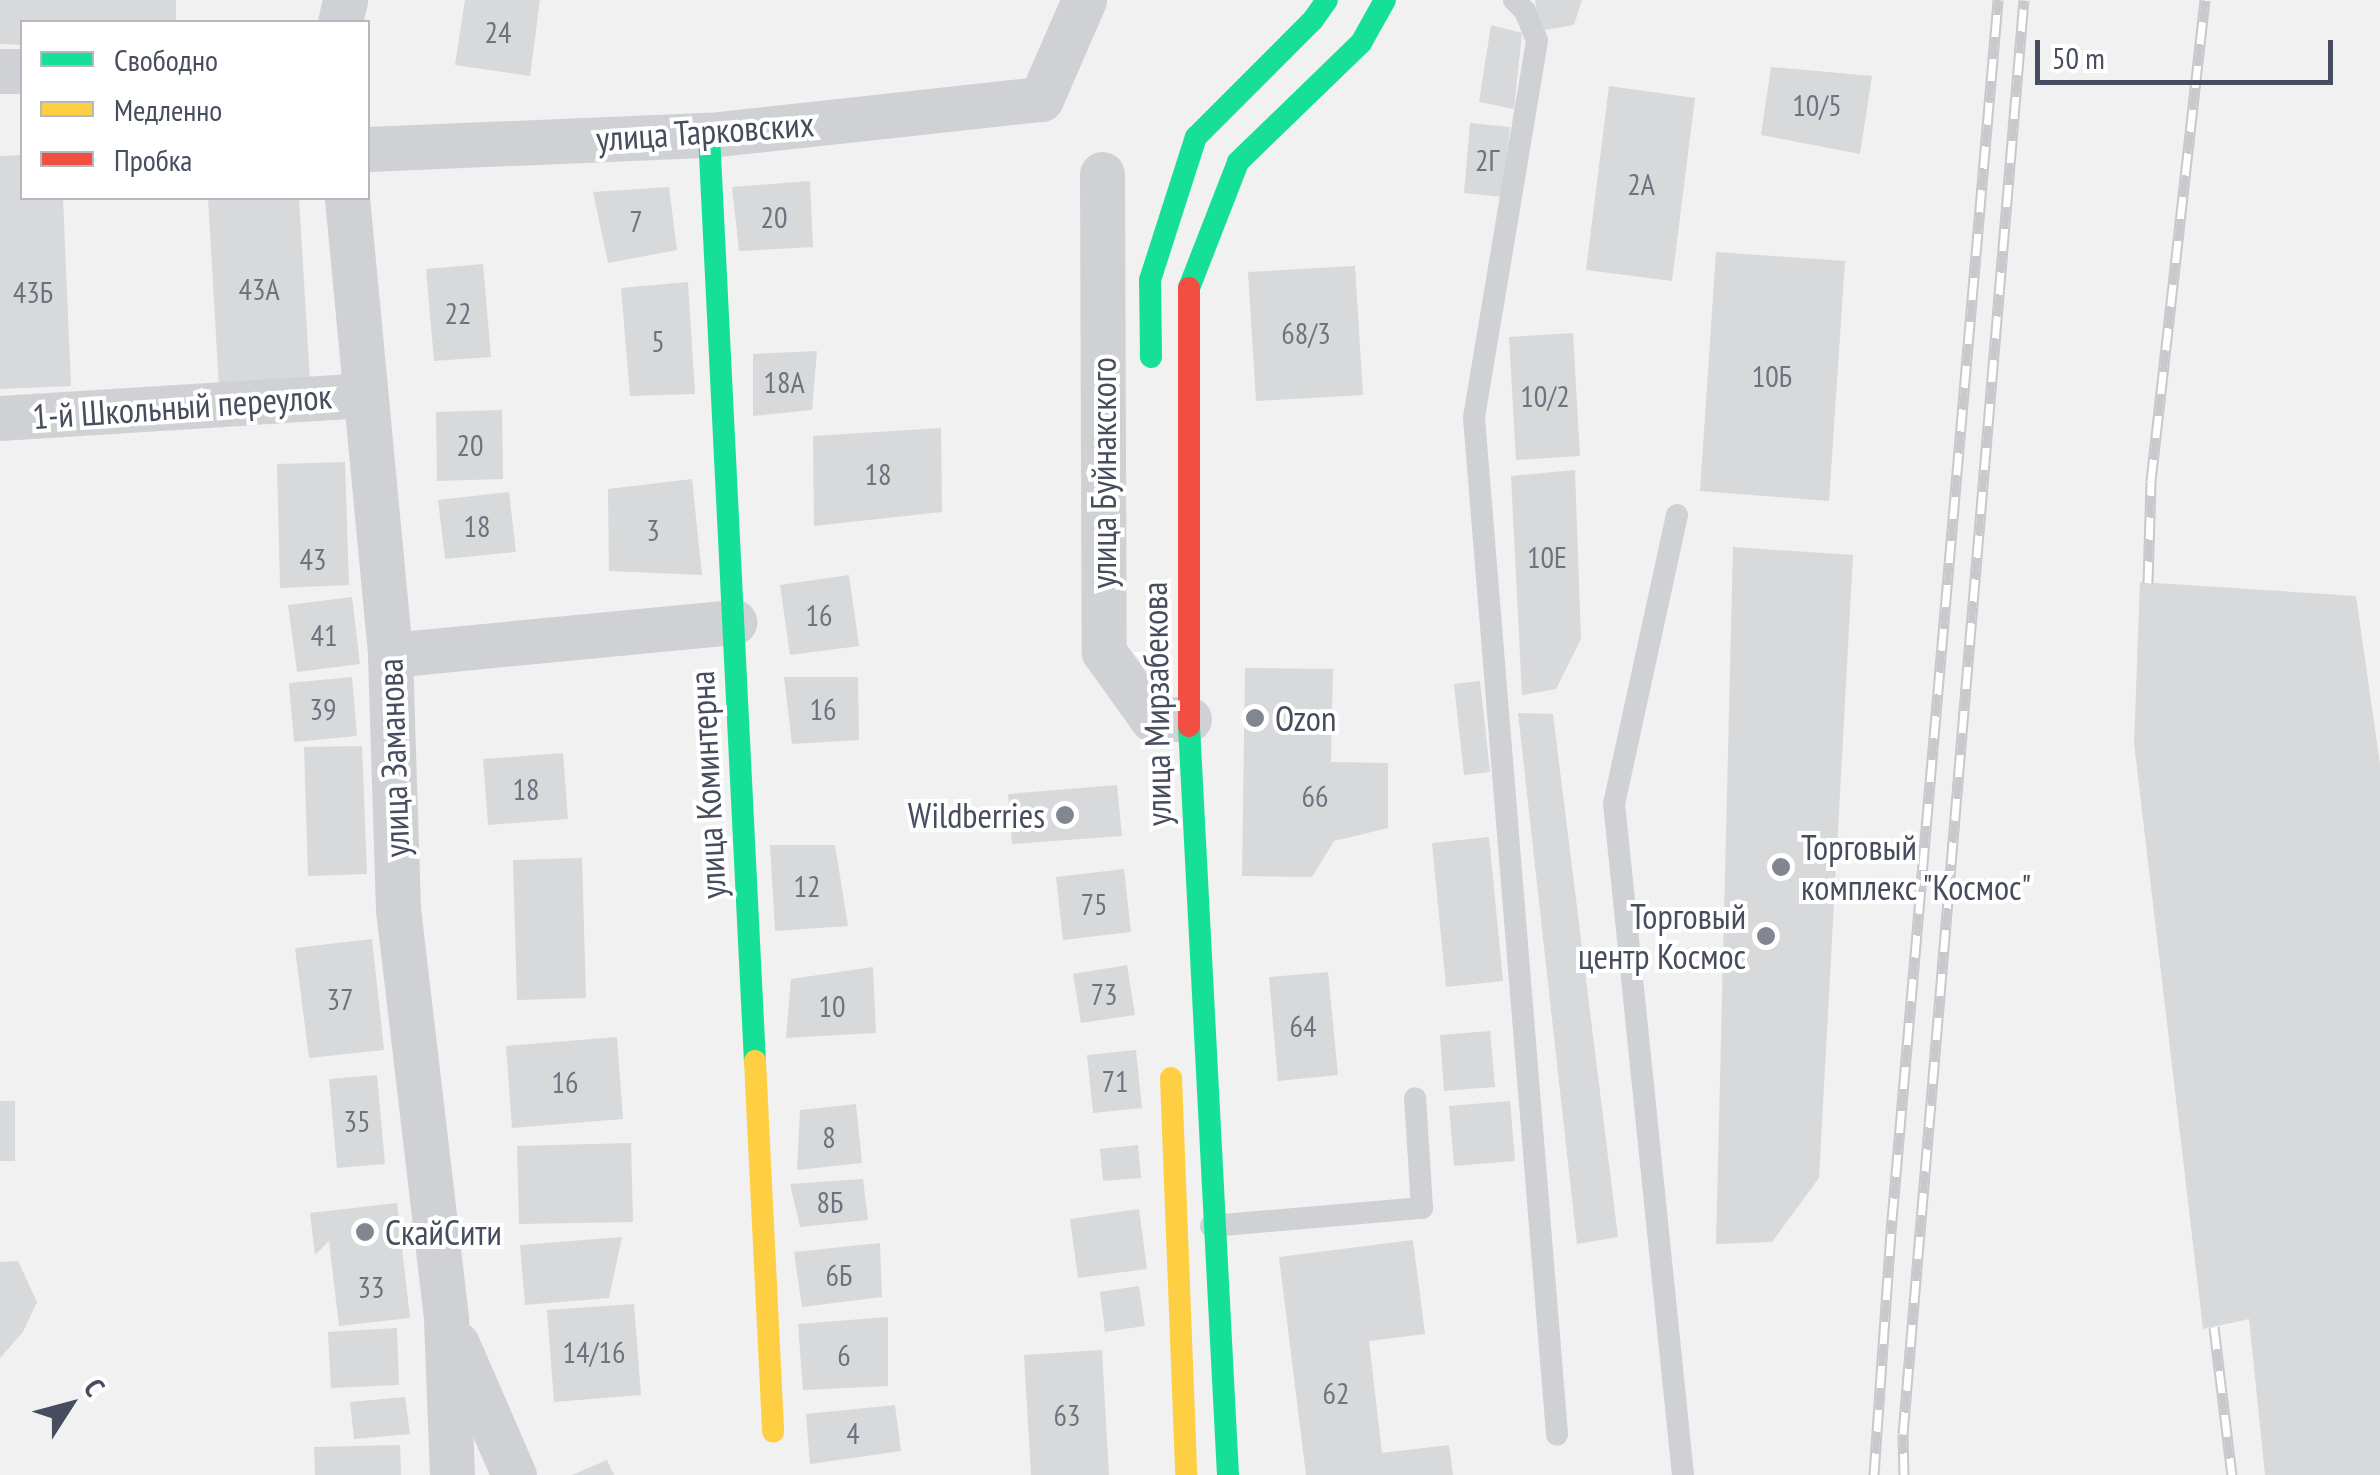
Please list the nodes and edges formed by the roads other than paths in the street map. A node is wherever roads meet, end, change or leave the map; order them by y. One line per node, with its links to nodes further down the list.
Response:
1 (1084, 0): 5 (street, улица Тарковских)
2 (1327, 0): 9 (main road)
3 (1386, 0): 15 (main road, улица Мирзабекова)
4 (1514, 0): 22 (lane)
5 (709, 135): 6 (street, улица Тарковских); 13 (main road, улица Коминтерна)
6 (370, 150)
7 (1102, 174): 15 (street, улица Буйнакского)
8 (348, 200): 10 (street, улица Заманова)
9 (1151, 380)
10 (364, 395): 11 (street, 1-й Школьный переулок); 14 (street, улица Заманова)
11 (0, 418)
12 (1677, 515): 27 (lane)
13 (734, 622): 14 (street); 21 (main road, улица Коминтерна)
14 (390, 655): 20 (street, улица Заманова)
15 (1162, 714): 18 (main road, улица Мирзабекова)
16 (1169, 1051): 19 (main road)
17 (1416, 1098): 18 (lane)
18 (1218, 1226): 19 (lane); 26 (main road, улица Мирзабекова)
19 (1178, 1228): 25 (main road)
20 (446, 1318): 23 (street, улица Заманова); 24 (street, улица Заманова)
21 (772, 1432)
22 (1557, 1435)
23 (452, 1475)
24 (514, 1475)
25 (1186, 1475)
26 (1228, 1475)
27 (1683, 1475)

